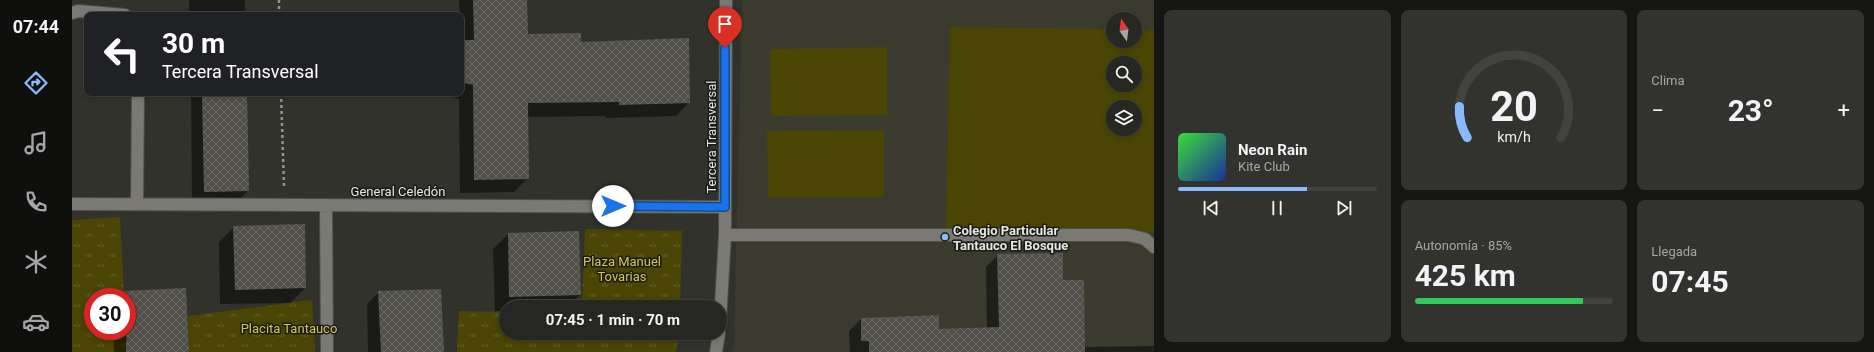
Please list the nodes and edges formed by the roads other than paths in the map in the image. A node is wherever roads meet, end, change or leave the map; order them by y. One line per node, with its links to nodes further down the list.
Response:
1 (726, 0): 8 (street, Tercera Transversal)
2 (90, 12): 3 (street)
3 (72, 13)
4 (138, 96): 6 (street)
5 (72, 204): 6 (street, General Celedón)
6 (137, 204): 7 (street, General Celedón)
7 (326, 205): 8 (street, General Celedón); 13 (street)
8 (725, 207): 9 (street, Tercera Transversal)
9 (725, 235): 10 (street); 11 (street, Tercera Transversal)
10 (1154, 246)
11 (721, 300)
12 (718, 340): 14 (street)
13 (327, 352)
14 (716, 352)

